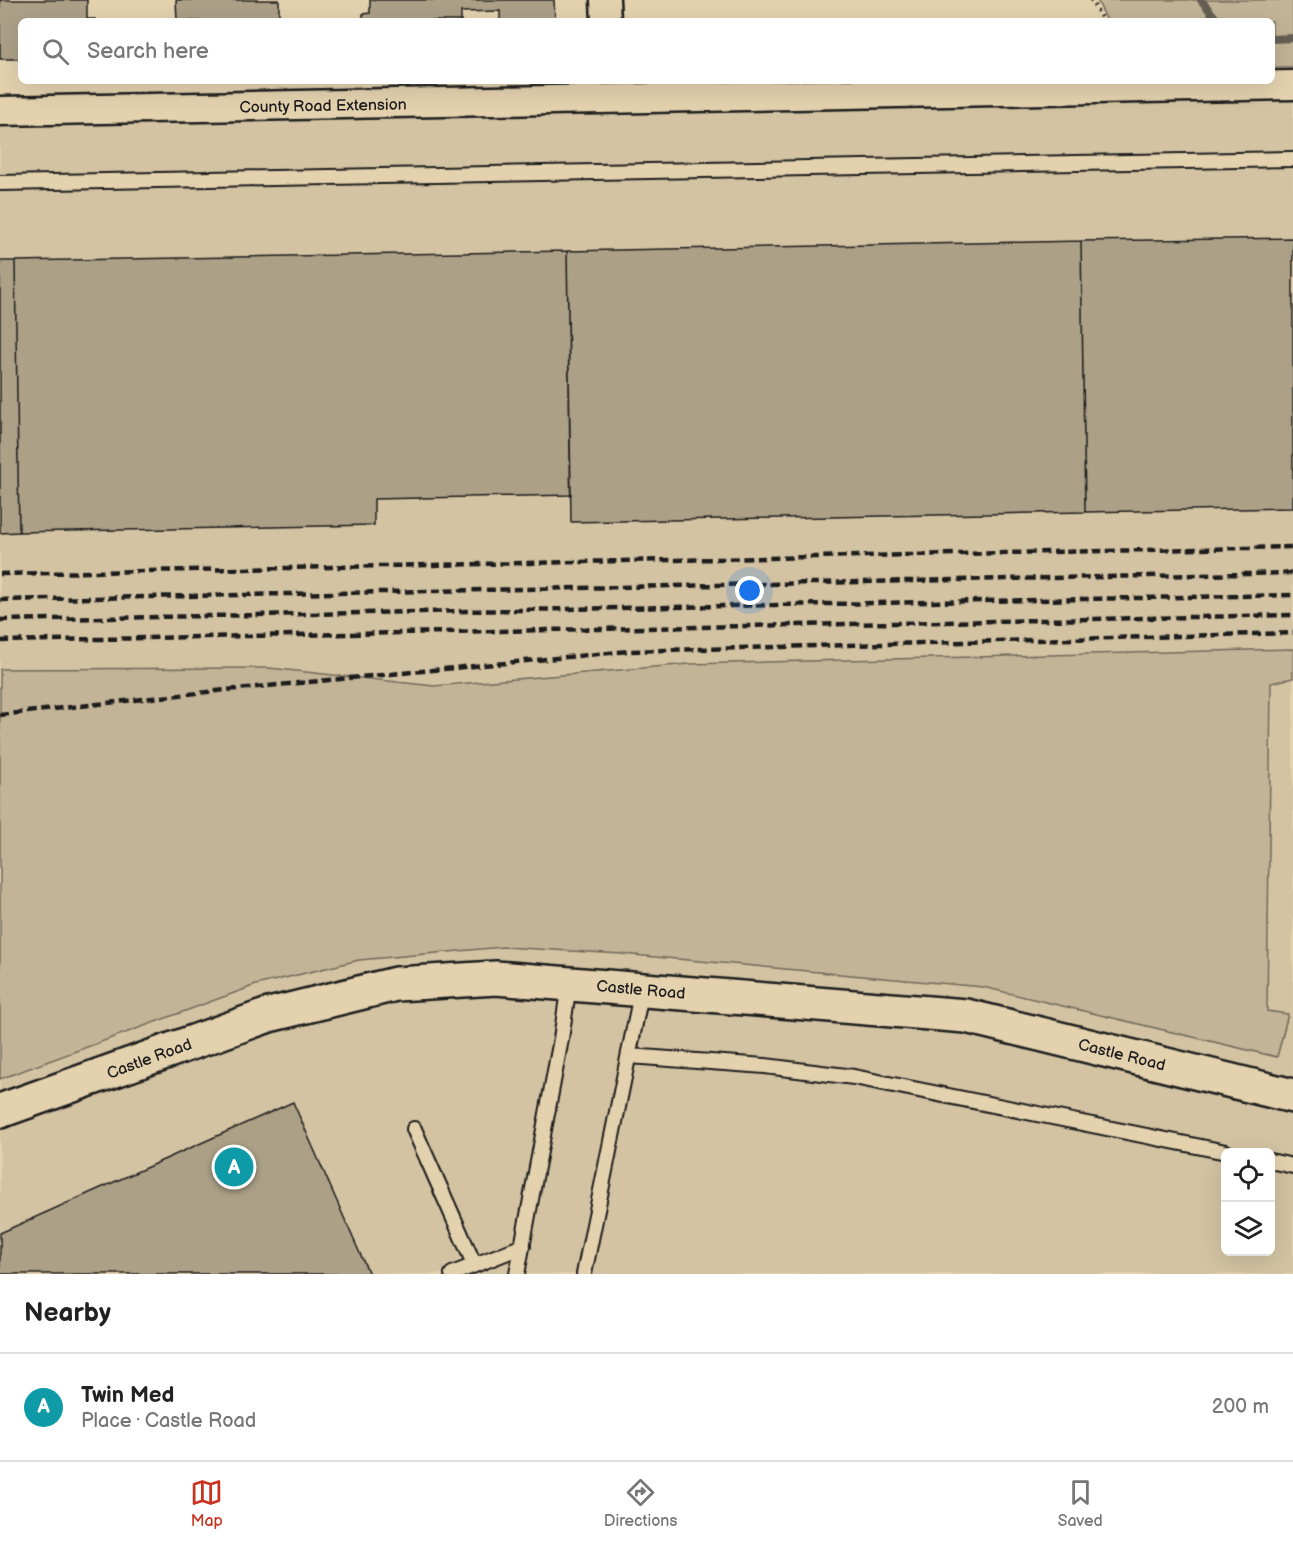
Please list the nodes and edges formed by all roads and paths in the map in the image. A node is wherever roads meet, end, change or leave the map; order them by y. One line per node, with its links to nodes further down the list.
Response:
1 (605, 0): 3 (street)
2 (1091, 0): 4 (path)
3 (606, 18)
4 (1101, 18)
5 (1293, 85): 6 (street, County Road Extension)
6 (607, 90): 7 (street, County Road Extension)
7 (0, 111)
8 (1293, 159): 9 (lane)
9 (0, 183)
10 (569, 984): 11 (street, Castle Road); 14 (street, Castle Road); 19 (lane)
11 (642, 989): 12 (lane); 13 (street, Castle Road)
12 (629, 1056): 16 (lane); 23 (lane)
13 (1293, 1095)
14 (0, 1111)
15 (414, 1129): 20 (lane)
16 (1221, 1151)
17 (1275, 1162): 18 (lane)
18 (1293, 1166)
19 (523, 1246): 20 (lane); 22 (lane)
20 (474, 1264): 21 (lane)
21 (452, 1274)
22 (517, 1274)
23 (584, 1274)

